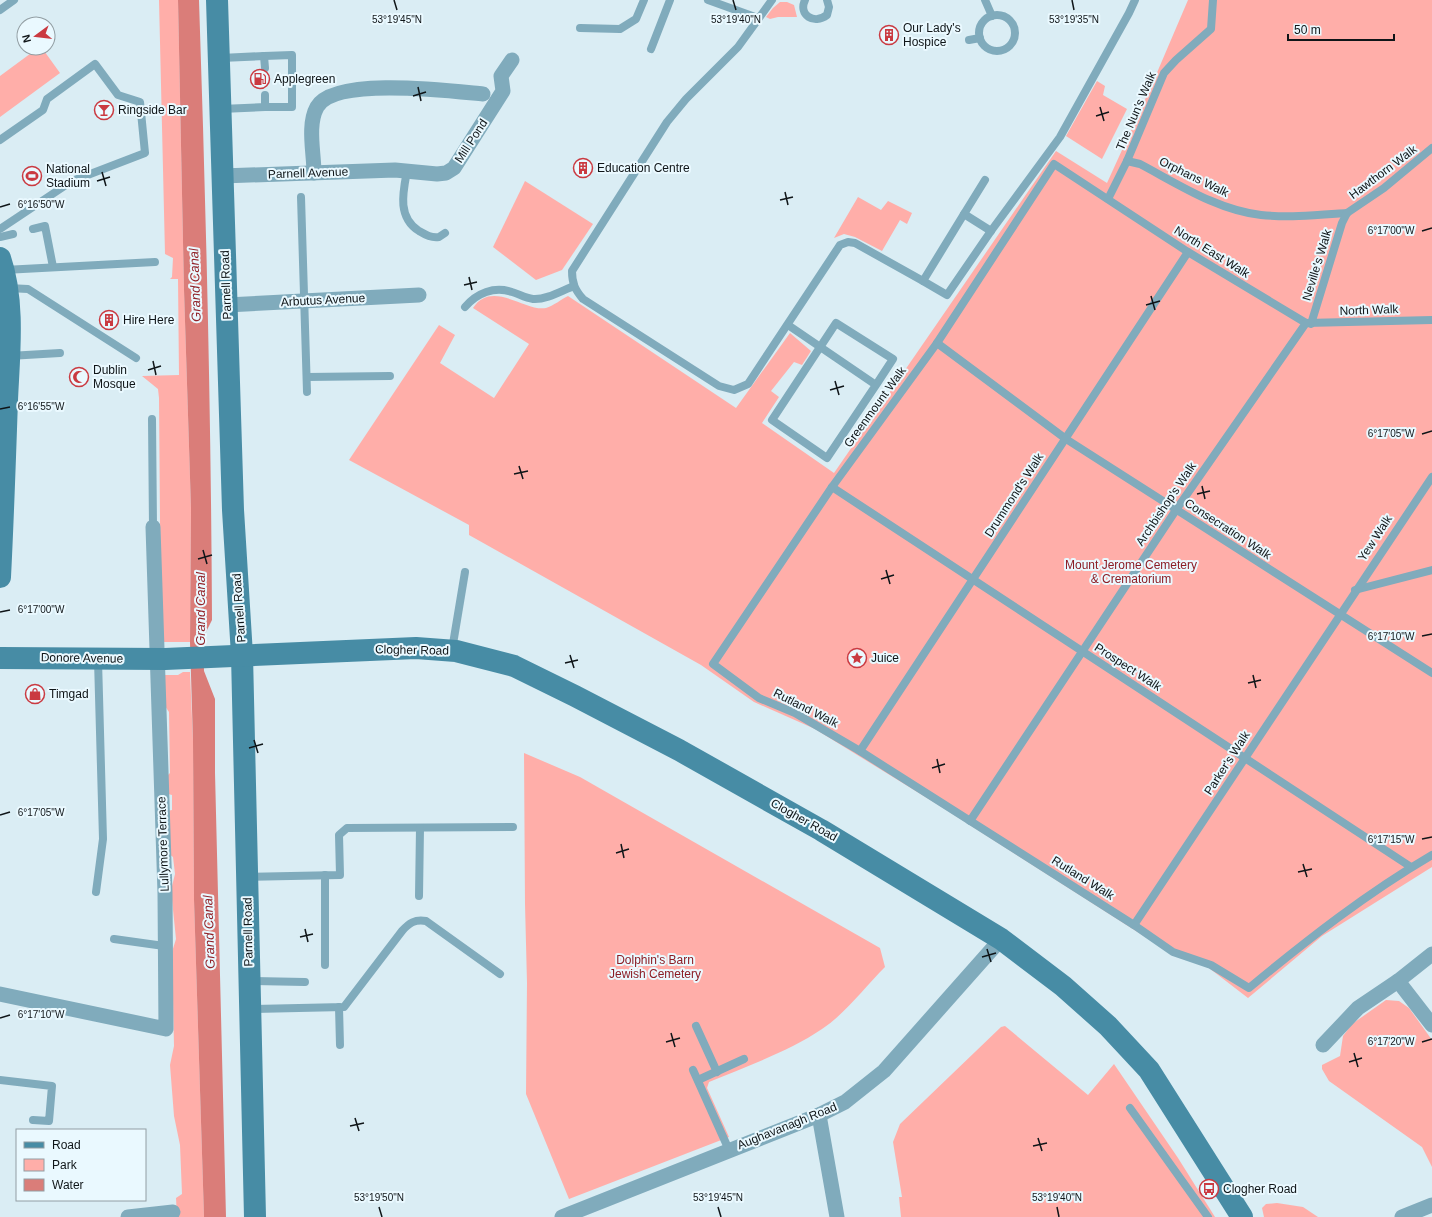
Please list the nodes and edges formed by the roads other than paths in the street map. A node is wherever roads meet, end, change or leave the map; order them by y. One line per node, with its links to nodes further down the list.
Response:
1 (14, 0): 12 (lane)
2 (217, 0): 20 (main road, Parnell Road)
3 (644, 0): 15 (lane)
4 (670, 0): 18 (lane)
5 (708, 0): 14 (lane)
6 (772, 0): 14 (lane)
7 (805, 0): 8 (lane)
8 (828, 0)
9 (985, 0): 13 (lane)
10 (1134, 0): 41 (lane)
11 (1213, 0): 29 (lane, The Nun's Walk)
12 (0, 10)
13 (992, 16): 16 (lane); 16 (lane)
14 (758, 18): 50 (lane)
15 (580, 28)
16 (980, 38): 17 (lane)
17 (969, 40)
18 (652, 49)
19 (264, 56): 20 (lane); 22 (lane); 25 (lane)
20 (218, 58): 26 (main road, Parnell Road)
21 (512, 60): 31 (street, Mill Pond)
22 (265, 68)
23 (483, 94): 32 (street)
24 (265, 95): 25 (lane)
25 (265, 107): 26 (lane)
26 (220, 110): 33 (main road, Parnell Road)
27 (0, 140): 39 (lane)
28 (1432, 148): 37 (lane, Hawthorn Walk)
29 (1127, 161): 36 (lane, The Nun's Walk); 37 (lane, Orphans Walk)
30 (1054, 164): 36 (lane, North East Walk); 58 (lane, Greenmount Walk)
31 (401, 170): 32 (street, Parnell Avenue); 42 (lane)
32 (314, 173): 33 (street, Parnell Avenue)
33 (222, 176): 53 (main road, Parnell Road)
34 (985, 180): 38 (lane)
35 (301, 197): 52 (lane)
36 (1108, 199): 45 (lane, North East Walk)
37 (1347, 213): 56 (lane, Neville's Walk)
38 (964, 214): 41 (lane); 49 (lane)
39 (0, 229)
40 (33, 229): 47 (lane)
41 (991, 231): 49 (lane)
42 (444, 233)
43 (13, 234): 44 (lane)
44 (0, 237)
45 (1188, 252): 56 (lane, North East Walk); 68 (lane, Drummond's Walk)
46 (155, 262): 47 (lane)
47 (53, 267): 48 (lane)
48 (4, 272): 61 (main road); 62 (lane)
49 (923, 281): 57 (lane)
50 (574, 286): 54 (lane); 57 (lane)
51 (419, 295): 52 (street, Arbutus Avenue)
52 (305, 301): 53 (street, Arbutus Avenue); 64 (lane)
53 (227, 305): 83 (main road, Parnell Road)
54 (465, 307)
55 (1432, 320): 56 (lane, North Walk)
56 (1308, 324): 72 (lane, Archbishop's Walk)
57 (788, 325): 59 (lane)
58 (937, 343): 68 (lane, Consecration Walk); 71 (lane, Greenmount Walk)
59 (821, 348): 65 (lane); 65 (lane); 65 (lane)
60 (60, 353): 61 (lane)
61 (4, 356): 69 (main road)
62 (136, 358)
63 (390, 376): 64 (lane)
64 (307, 378): 66 (lane)
65 (876, 385)
66 (307, 392)
67 (152, 419): 74 (lane)
68 (1066, 439): 72 (lane, Consecration Walk); 78 (lane, Drummond's Walk)
69 (2, 462): 73 (main road)
70 (1432, 476): 79 (lane, Yew Walk)
71 (832, 487): 78 (lane, Prospect Walk); 87 (lane, Greenmount Walk)
72 (1176, 510): 80 (lane, Consecration Walk); 82 (lane, Archbishop's Walk)
73 (2, 516): 77 (main road)
74 (153, 527): 85 (street, Lullymore Terrace)
75 (1432, 570): 79 (lane)
76 (465, 572): 81 (lane)
77 (0, 577)
78 (973, 579): 82 (lane, Prospect Walk); 89 (lane, Drummond's Walk)
79 (1355, 590): 80 (lane, Yew Walk)
80 (1339, 614): 88 (lane, Consecration Walk); 90 (lane, Parker's Walk)
81 (452, 651): 83 (main road, Clogher Road); 102 (main road, Clogher Road)
82 (1083, 651): 90 (lane, Prospect Walk); 91 (lane, Archbishop's Walk)
83 (236, 656): 85 (main road, Clogher Road); 97 (main road, Parnell Road)
84 (0, 658): 86 (main road, Donore Avenue)
85 (161, 658): 86 (main road, Donore Avenue); 103 (street, Lullymore Terrace)
86 (98, 660): 98 (lane)
87 (713, 664): 89 (lane, Rutland Walk)
88 (1432, 673)
89 (860, 751): 91 (lane, Rutland Walk)
90 (1245, 757): 95 (lane, Prospect Walk); 100 (lane, Parker's Walk)
91 (970, 821): 100 (lane, Rutland Walk)
92 (513, 827): 93 (lane)
93 (420, 828): 96 (lane); 99 (lane)
94 (1432, 855): 95 (lane, Rutland Walk)
95 (1411, 867): 100 (lane, Rutland Walk)
96 (325, 875): 97 (lane); 105 (lane)
97 (247, 877): 107 (main road, Parnell Road)
98 (96, 892)
99 (419, 896)
100 (1134, 925)
101 (114, 939): 103 (lane)
102 (1001, 939): 123 (street, Aughavanagh Road); 133 (main road, Clogher Road)
103 (164, 946): 110 (street, Lullymore Terrace)
104 (1432, 954): 108 (street)
105 (325, 965)
106 (500, 974): 111 (lane)
107 (249, 981): 109 (lane); 112 (main road, Parnell Road)
108 (1398, 981): 113 (street); 116 (street)
109 (305, 982)
110 (0, 994)
111 (339, 1007): 112 (lane); 115 (lane)
112 (250, 1009): 129 (main road, Parnell Road)
113 (1432, 1025)
114 (696, 1026): 119 (lane)
115 (340, 1045)
116 (1323, 1045)
117 (744, 1059): 119 (lane)
118 (693, 1070): 121 (lane)
119 (717, 1072): 121 (lane)
120 (0, 1080): 124 (lane)
121 (698, 1080): 125 (lane)
122 (1130, 1108): 132 (lane)
123 (819, 1115): 125 (street, Aughavanagh Road); 131 (street)
124 (33, 1120)
125 (729, 1150): 130 (street, Aughavanagh Road)
126 (1432, 1205): 134 (street)
127 (173, 1212): 128 (street)
128 (128, 1217)
129 (255, 1217)
130 (562, 1217)
131 (837, 1217)
132 (1208, 1217)
133 (1242, 1217)
134 (1402, 1217)

